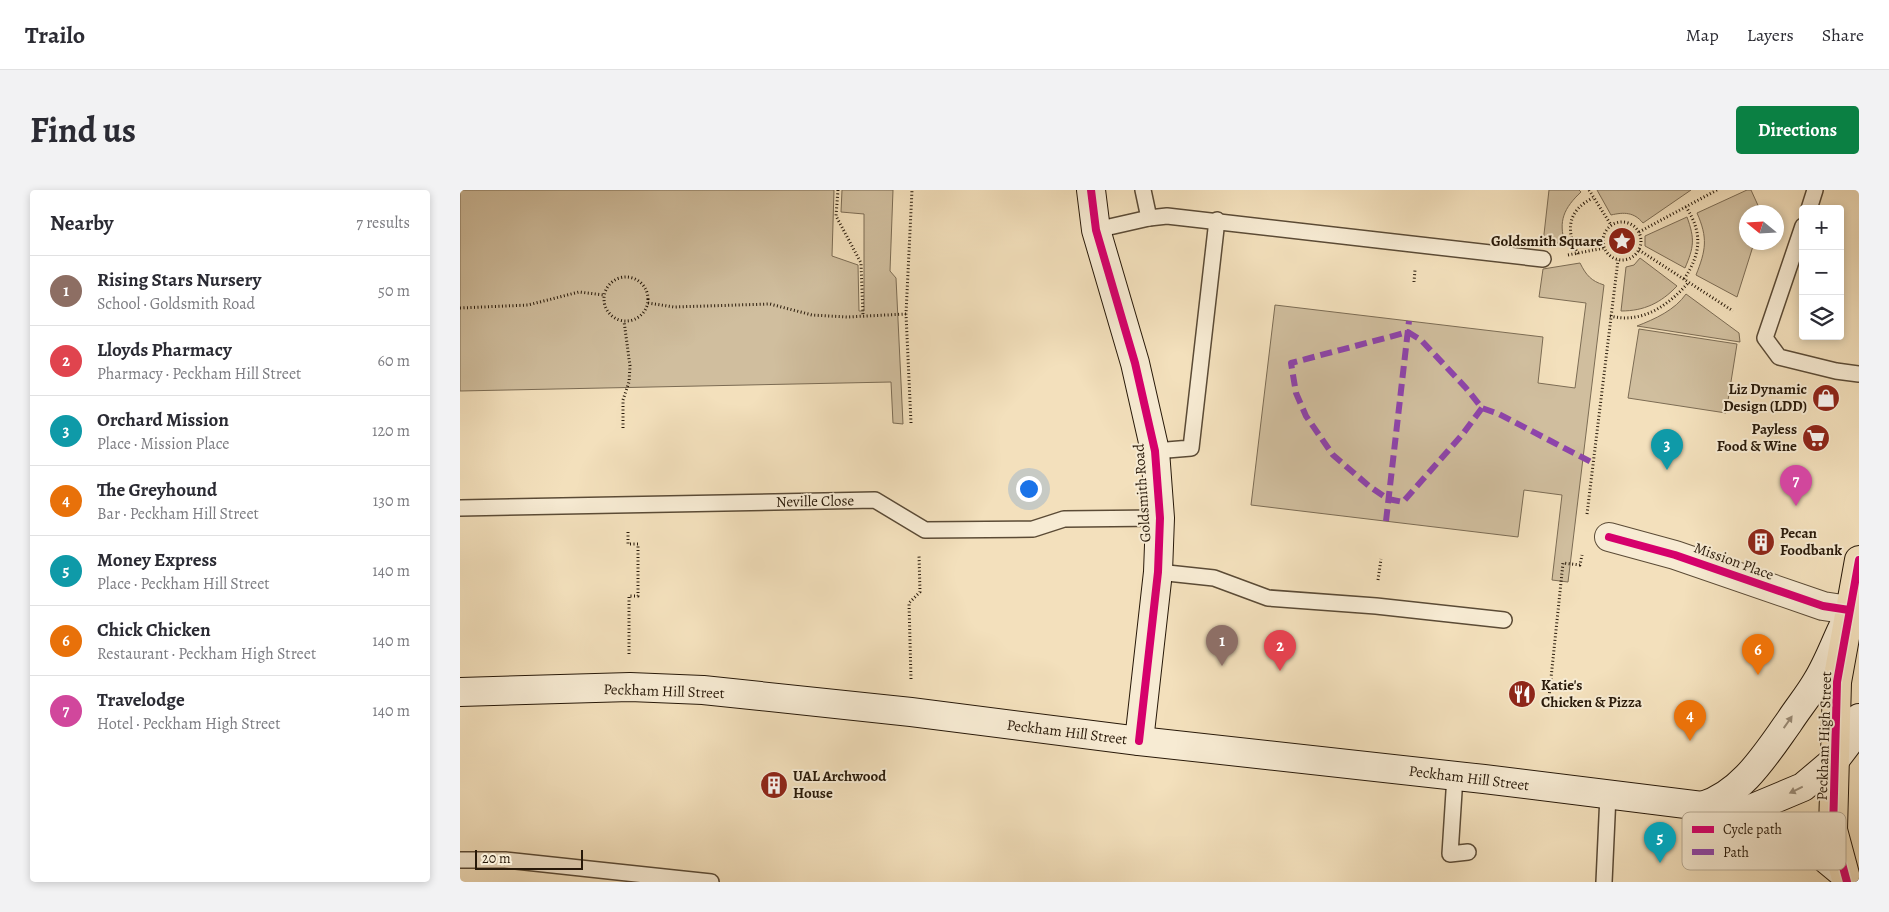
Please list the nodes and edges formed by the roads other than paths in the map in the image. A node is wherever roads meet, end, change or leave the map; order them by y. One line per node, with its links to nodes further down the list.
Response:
1 (1091, 190): 7 (main road, Goldsmith Road)
2 (1143, 190): 5 (lane)
3 (1815, 190): 4 (lane)
4 (1810, 205)
5 (1149, 218): 6 (lane); 7 (lane)
6 (1217, 220): 9 (lane); 11 (lane)
7 (1096, 230): 11 (main road, Goldsmith Road)
8 (1799, 238): 10 (lane)
9 (1542, 259)
10 (1859, 374)
11 (1155, 451): 13 (main road, Goldsmith Road)
12 (460, 508): 13 (lane, Neville Close)
13 (1160, 518): 16 (main road, Goldsmith Road)
14 (1609, 537): 17 (main road, Mission Place)
15 (1859, 560): 17 (highway, Peckham High Street)
16 (1158, 572): 18 (lane); 21 (main road, Goldsmith Road)
17 (1849, 614): 22 (highway, Peckham High Street); 25 (main road, Peckham High Street, one-way to 17)
18 (1504, 620)
19 (460, 692): 21 (main road, Peckham Hill Street)
20 (1859, 718): 22 (main road)
21 (1139, 742): 23 (main road, Peckham Hill Street)
22 (1835, 760): 27 (main road, one-way to 27); 28 (highway, Peckham High Street)
23 (1455, 776): 24 (main road, Peckham Hill Street); 29 (lane)
24 (1608, 795): 25 (main road, Peckham Hill Street); 32 (lane)
25 (1702, 806): 26 (main road, Peckham High Street)
26 (1735, 812)
27 (1743, 812)
28 (1834, 812)
29 (1468, 852)
30 (460, 860): 31 (lane)
31 (710, 882)
32 (1604, 882)

